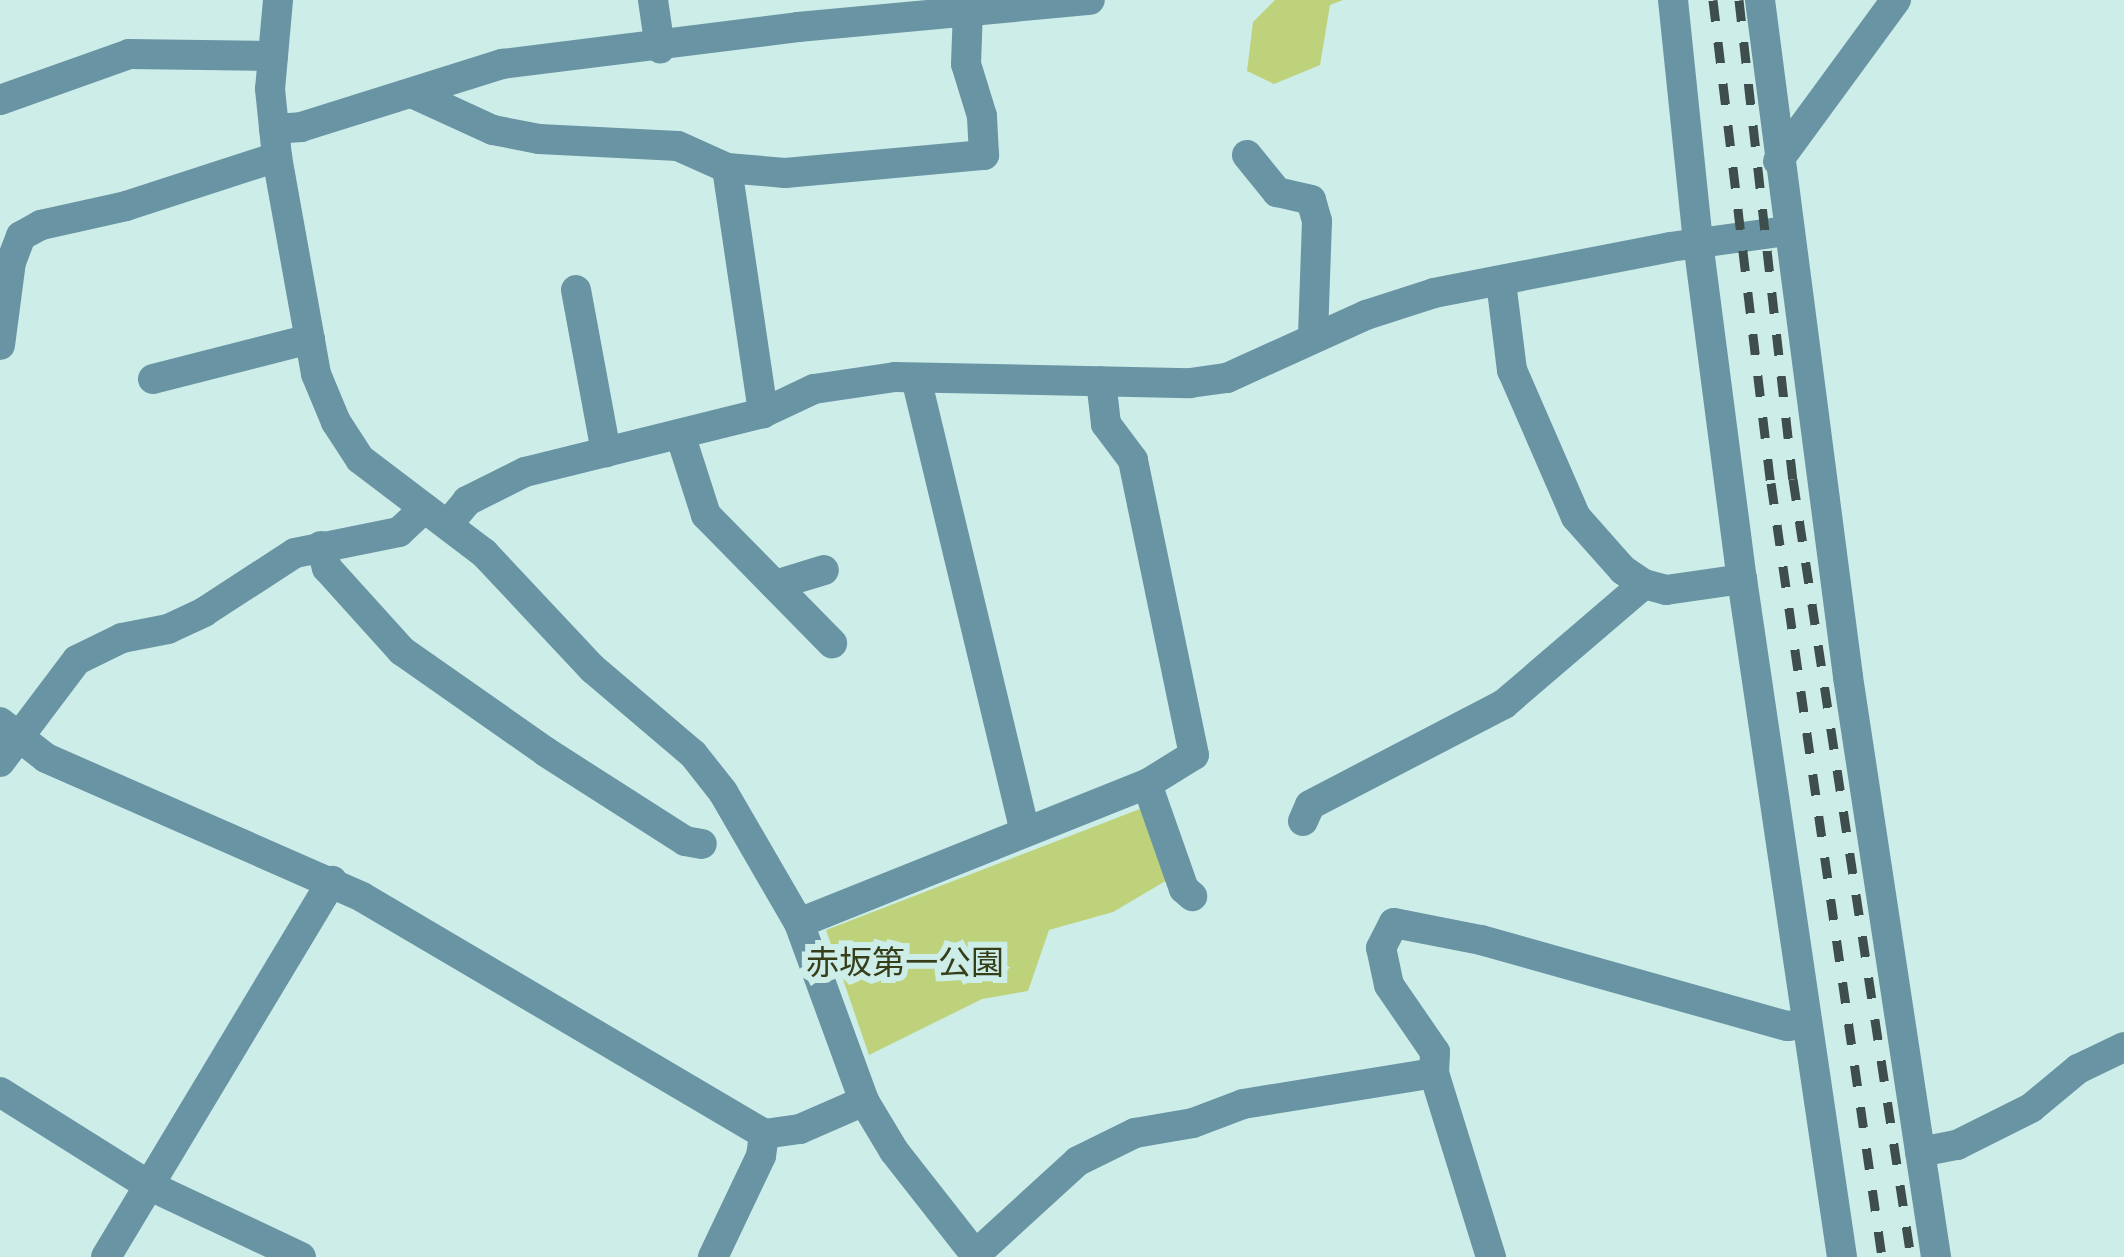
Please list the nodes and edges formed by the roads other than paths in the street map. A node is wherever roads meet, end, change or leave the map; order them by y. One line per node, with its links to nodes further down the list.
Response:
1 (278, 0): 9 (street)
2 (653, 0): 8 (street)
3 (1090, 0): 7 (street)
4 (1673, 0): 17 (street)
5 (1760, 0): 14 (street)
6 (1896, 0): 14 (street)
7 (968, 9): 8 (street); 15 (street)
8 (660, 47): 10 (street)
9 (273, 56): 11 (street); 12 (street)
10 (412, 93): 12 (street); 15 (street)
11 (0, 100)
12 (275, 143): 20 (street); 22 (street)
13 (1247, 155): 21 (street)
14 (1778, 161): 16 (street)
15 (727, 168): 27 (street)
16 (1787, 231): 17 (street); 51 (street)
17 (1697, 242): 18 (street); 33 (street)
18 (1501, 282): 21 (street); 34 (street)
19 (576, 290): 29 (street)
20 (3, 291): 23 (street)
21 (1313, 338): 26 (street)
22 (310, 339): 25 (street); 30 (street)
23 (0, 345)
24 (916, 378): 26 (street); 27 (street); 40 (street)
25 (153, 379)
26 (1101, 381): 38 (street)
27 (763, 413): 28 (street)
28 (680, 434): 29 (street); 35 (street)
29 (606, 452): 30 (street)
30 (436, 516): 31 (street); 44 (street)
31 (321, 546): 37 (street); 41 (street)
32 (824, 570): 35 (street)
33 (1742, 579): 34 (street); 45 (street)
34 (1644, 584): 39 (street)
35 (775, 585): 36 (street)
36 (832, 643)
37 (5, 741): 42 (street)
38 (1147, 784): 40 (street); 43 (street)
39 (1303, 820)
40 (1024, 829): 44 (street)
41 (702, 844)
42 (332, 881): 50 (street); 52 (street)
43 (1192, 896)
44 (799, 923): 49 (street)
45 (1808, 1024): 47 (street); 58 (street)
46 (2124, 1047): 51 (street)
47 (1434, 1073): 53 (street); 57 (street)
48 (0, 1091): 52 (street)
49 (864, 1101): 50 (street); 53 (street)
50 (764, 1134): 56 (street)
51 (1920, 1151): 59 (street)
52 (148, 1184): 54 (street); 55 (street)
53 (976, 1256)
54 (106, 1257)
55 (302, 1257)
56 (713, 1257)
57 (1491, 1257)
58 (1842, 1257)
59 (1936, 1257)

